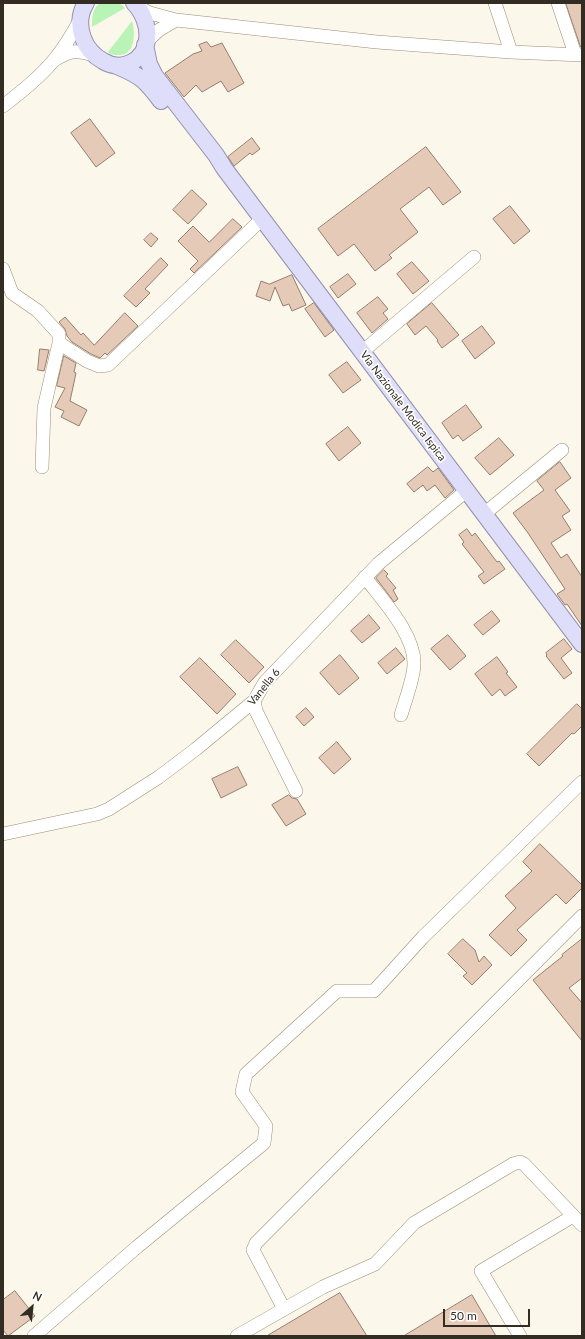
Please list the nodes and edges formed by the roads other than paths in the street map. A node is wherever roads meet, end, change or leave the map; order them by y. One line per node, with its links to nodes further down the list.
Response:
1 (495, 3): 7 (street)
2 (558, 3): 8 (street)
3 (136, 5): 5 (street); 6 (main road)
4 (81, 10): 9 (main road); 10 (street)
5 (176, 20): 6 (street); 7 (street)
6 (146, 43): 11 (main road); 13 (main road)
7 (511, 52): 8 (street)
8 (579, 54)
9 (94, 55): 10 (street); 11 (main road)
10 (54, 60): 12 (street)
11 (117, 66): 13 (main road)
12 (3, 106)
13 (224, 168): 14 (main road, Via Nazionale Modica Ispica)
14 (262, 219): 17 (street); 18 (main road, Via Nazionale Modica Ispica)
15 (474, 257): 18 (street)
16 (3, 269): 17 (street)
17 (58, 344): 20 (street)
18 (362, 352): 21 (main road, Via Nazionale Modica Ispica)
19 (562, 450): 22 (street)
20 (42, 467)
21 (466, 491): 22 (main road, Via Nazionale Modica Ispica); 23 (street, Vanella 6)
22 (484, 514): 24 (main road, Via Nazionale Modica Ispica)
23 (365, 577): 25 (street, Vanella 6); 26 (street)
24 (582, 644)
25 (254, 701): 28 (street); 29 (street, Vanella 6)
26 (401, 715)
27 (582, 782): 33 (street)
28 (296, 791)
29 (3, 834)
30 (580, 922): 32 (street)
31 (578, 1221): 32 (street); 35 (street)
32 (284, 1309): 34 (street)
33 (34, 1336)
34 (237, 1336)
35 (520, 1336)

